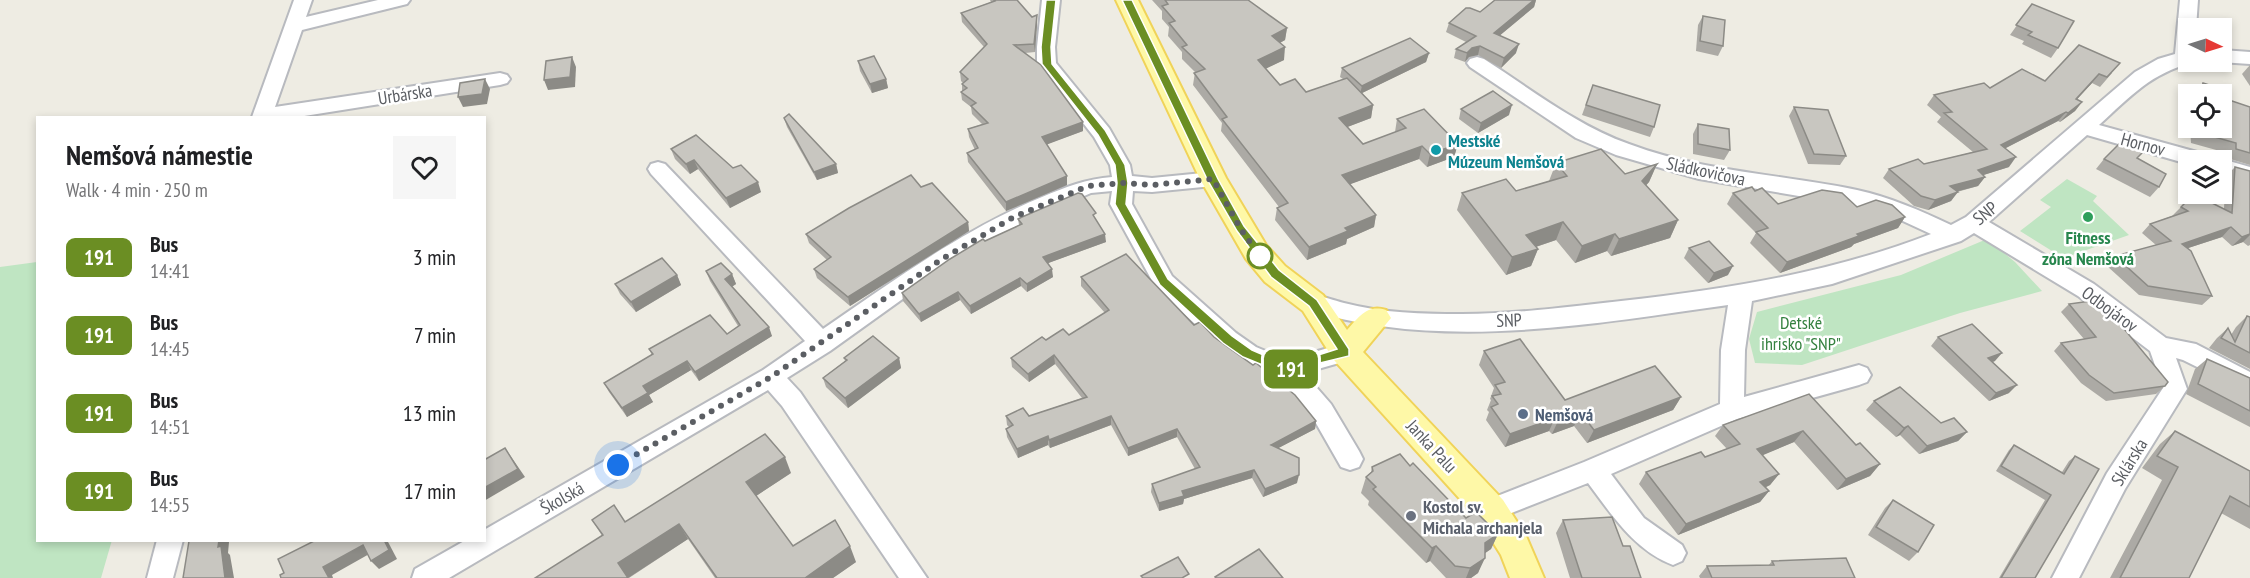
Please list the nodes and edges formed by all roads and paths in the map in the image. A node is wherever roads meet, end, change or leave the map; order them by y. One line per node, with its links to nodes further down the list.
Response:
1 (303, 0): 7 (street, Urbárska)
2 (401, 0): 7 (street)
3 (1051, 0): 20 (street)
4 (1127, 0): 19 (main road, Janka Palu)
5 (2189, 0): 6 (street)
6 (2188, 18)
7 (293, 26): 13 (street, Urbárska)
8 (2232, 57): 9 (street)
9 (2250, 58)
10 (2178, 59): 14 (street, SNP)
11 (1477, 63): 22 (street, Sládkovičova)
12 (500, 79): 13 (street, Urbárska)
13 (262, 116)
14 (2085, 128): 15 (street, Hornov); 21 (street, SNP)
15 (2178, 154)
16 (658, 169): 26 (street)
17 (2232, 169): 18 (street)
18 (2250, 174)
19 (1213, 179): 20 (street, Školská); 24 (main road, Janka Palu)
20 (1123, 183): 26 (street, Školská); 29 (street)
21 (1974, 223): 22 (street, SNP); 27 (street, Odbojárov)
22 (1953, 235): 23 (street, SNP)
23 (1741, 296): 25 (street, SNP); 33 (street)
24 (1313, 303): 25 (street, SNP); 28 (main road, Janka Palu)
25 (1376, 318): 28 (main road)
26 (822, 344): 31 (street, Školská)
27 (2160, 346): 32 (street, Odbojárov); 43 (street, Sklárska)
28 (1345, 352): 29 (street); 36 (main road, Janka Palu)
29 (1280, 368): 34 (street)
30 (1859, 375): 33 (street)
31 (771, 377): 40 (street, Školská); 41 (street)
32 (2250, 383)
33 (1732, 410): 35 (street)
34 (1350, 459)
35 (1593, 470): 36 (street); 38 (street)
36 (1491, 510): 42 (main road, Janka Palu)
37 (169, 542): 39 (street)
38 (1673, 553)
39 (160, 578)
40 (425, 578)
41 (914, 578)
42 (1527, 578)
43 (2065, 578)

